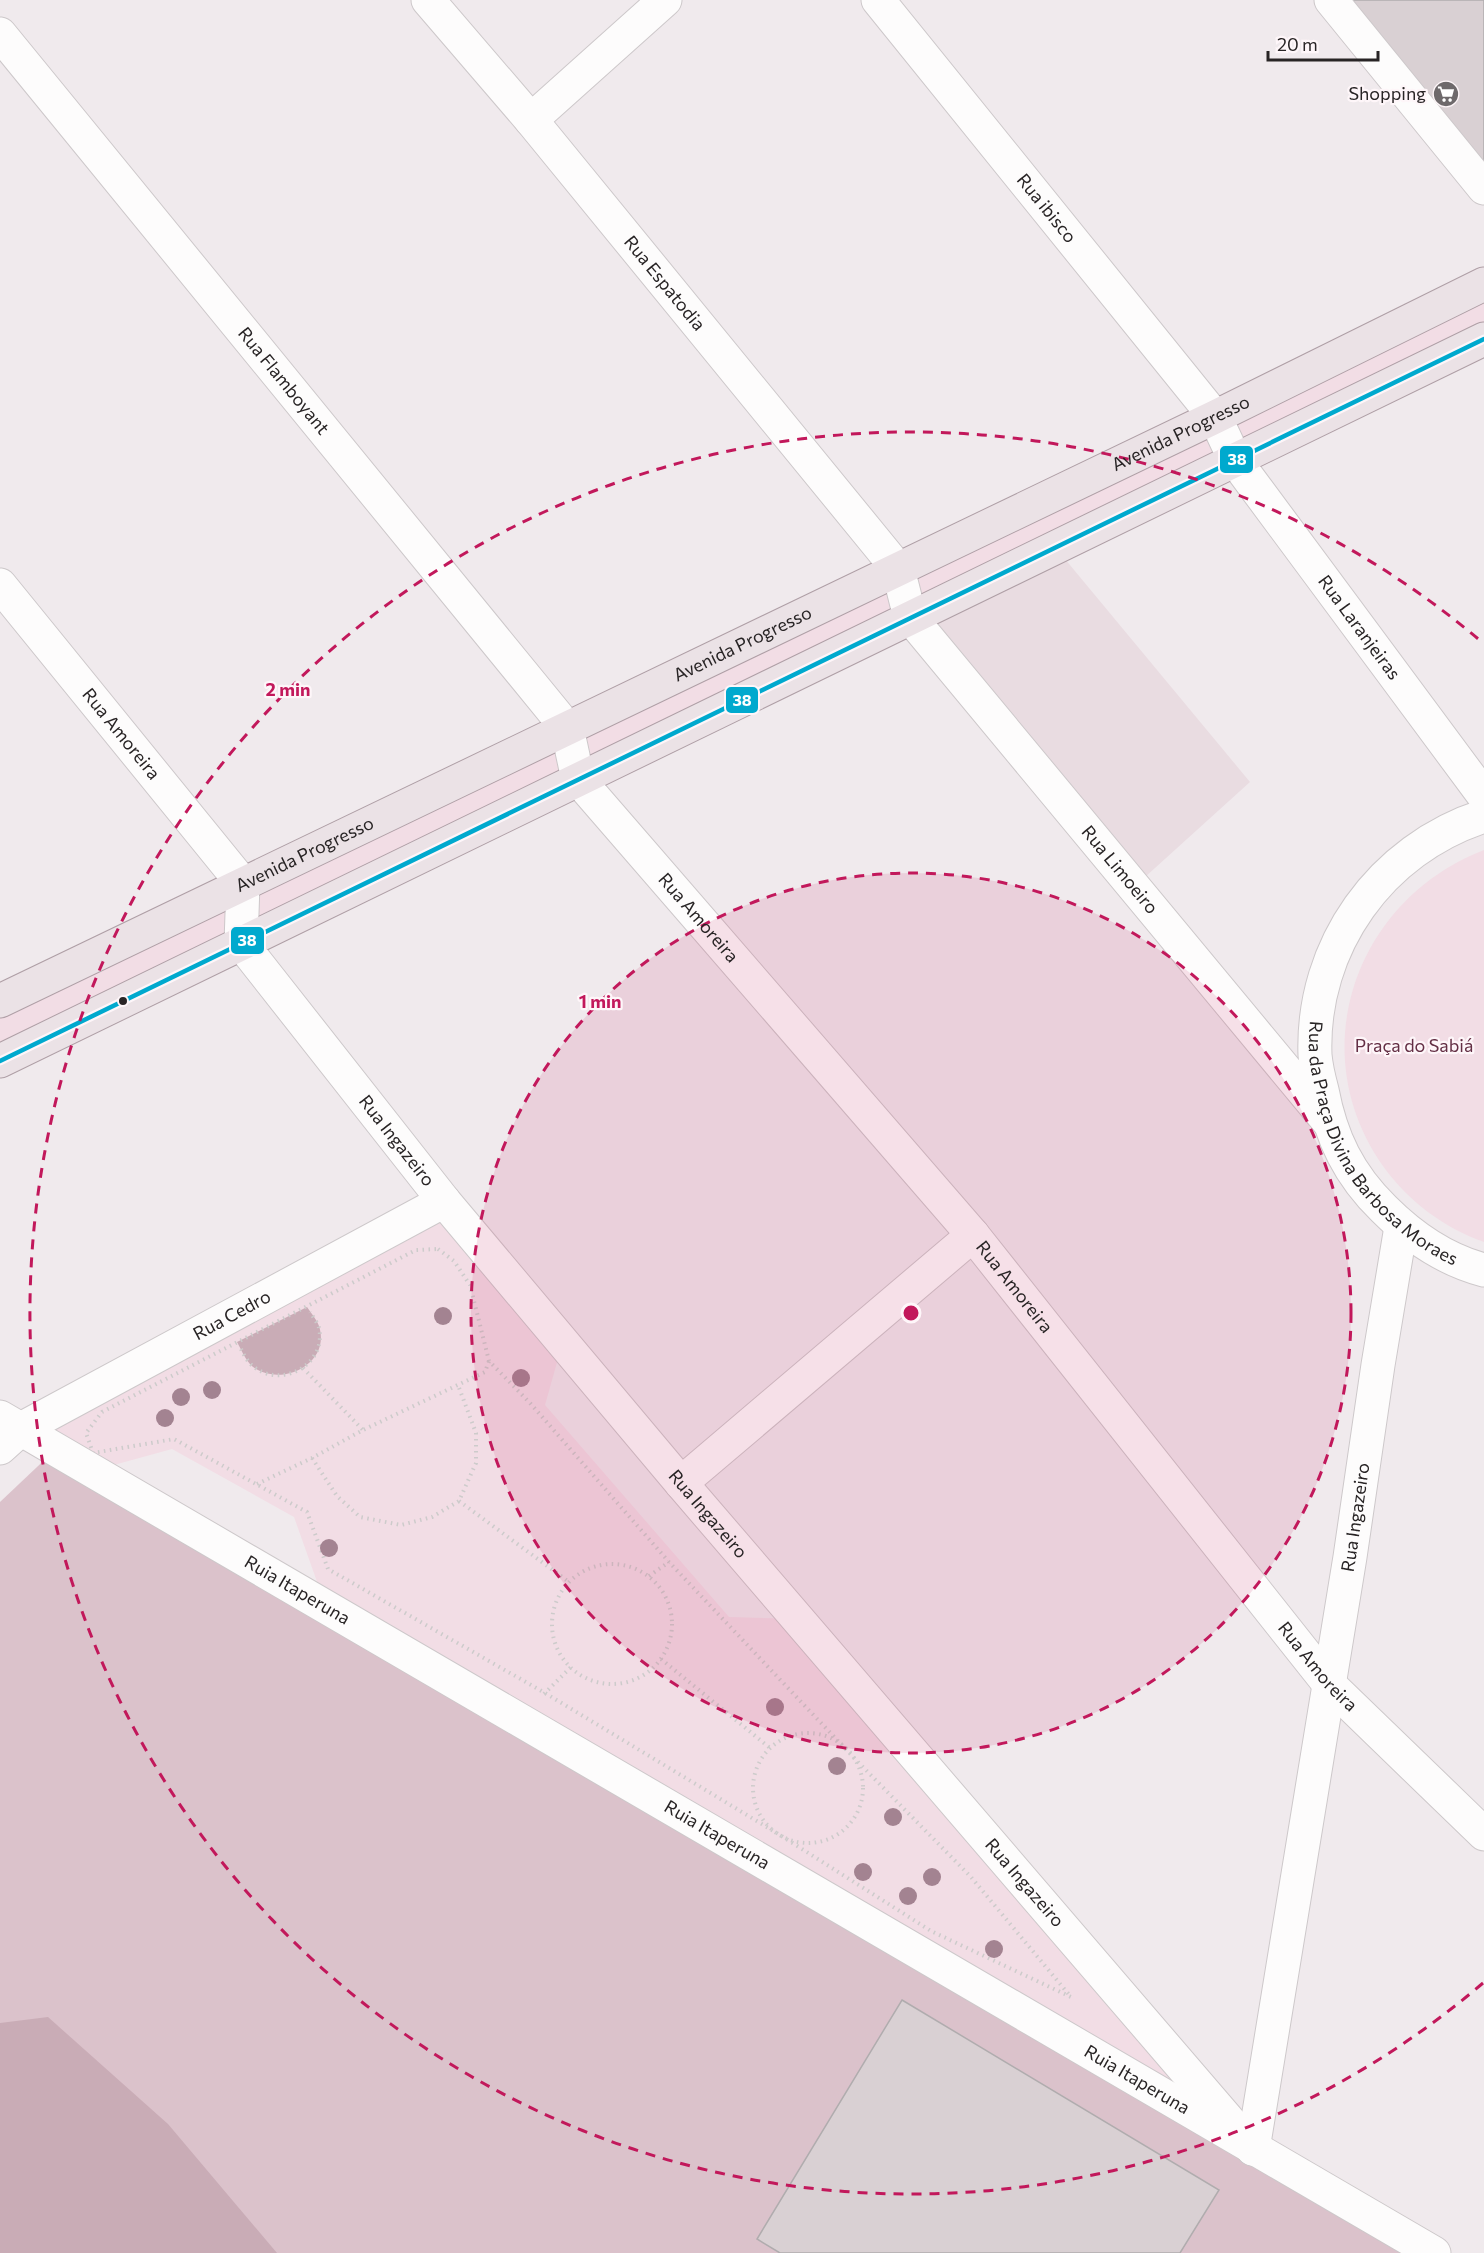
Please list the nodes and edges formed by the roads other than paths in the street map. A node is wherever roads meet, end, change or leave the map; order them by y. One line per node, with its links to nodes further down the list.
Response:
1 (428, 0): 6 (street, Rua Espatodia)
2 (665, 0): 6 (street)
3 (878, 0): 10 (street, Rua ibisco)
4 (1331, 0): 7 (street)
5 (0, 34): 15 (street, Rua Flamboyant)
6 (531, 120): 12 (street, Rua Espatodia)
7 (1484, 188)
8 (1484, 284): 10 (main road, Avenida Progresso)
9 (1484, 339): 11 (main road)
10 (1215, 417): 11 (street, Rua ibisco); 12 (main road, Avenida Progresso)
11 (1235, 460): 14 (main road); 17 (street, Rua Laranjeiras)
12 (898, 569): 14 (street); 15 (main road, Avenida Progresso)
13 (0, 585): 19 (street, Rua Amoreira)
14 (910, 617): 16 (main road); 23 (street, Rua Limoeiro)
15 (567, 728): 16 (street, Rua Amoreira); 19 (main road, Avenida Progresso)
16 (578, 780): 20 (main road); 26 (street, Rua Amoreira)
17 (1484, 796)
18 (1484, 816): 23 (street, Rua da Praça Divina Barbosa Moraes)
19 (243, 884): 20 (street); 21 (main road, Avenida Progresso)
20 (241, 943): 22 (main road); 24 (street, Rua Ingazeiro)
21 (0, 1001)
22 (0, 1060)
23 (1328, 1121): 25 (street, Rua da Praça Divina Barbosa Moraes)
24 (444, 1200): 28 (street, Rua Cedro); 29 (street, Rua Ingazeiro)
25 (1401, 1227): 27 (street, Rua da Praça Divina Barbosa Moraes); 30 (street, Rua Ingazeiro)
26 (973, 1235): 29 (street); 30 (street, Rua Amoreira)
27 (1484, 1270)
28 (7, 1431): 32 (street, Ruia Itaperuna)
29 (681, 1483): 32 (street, Rua Ingazeiro)
30 (1329, 1684): 31 (street, Rua Amoreira); 32 (street, Rua Ingazeiro)
31 (1481, 1828)
32 (1253, 2149): 33 (street, Ruia Itaperuna)
33 (1434, 2253)

